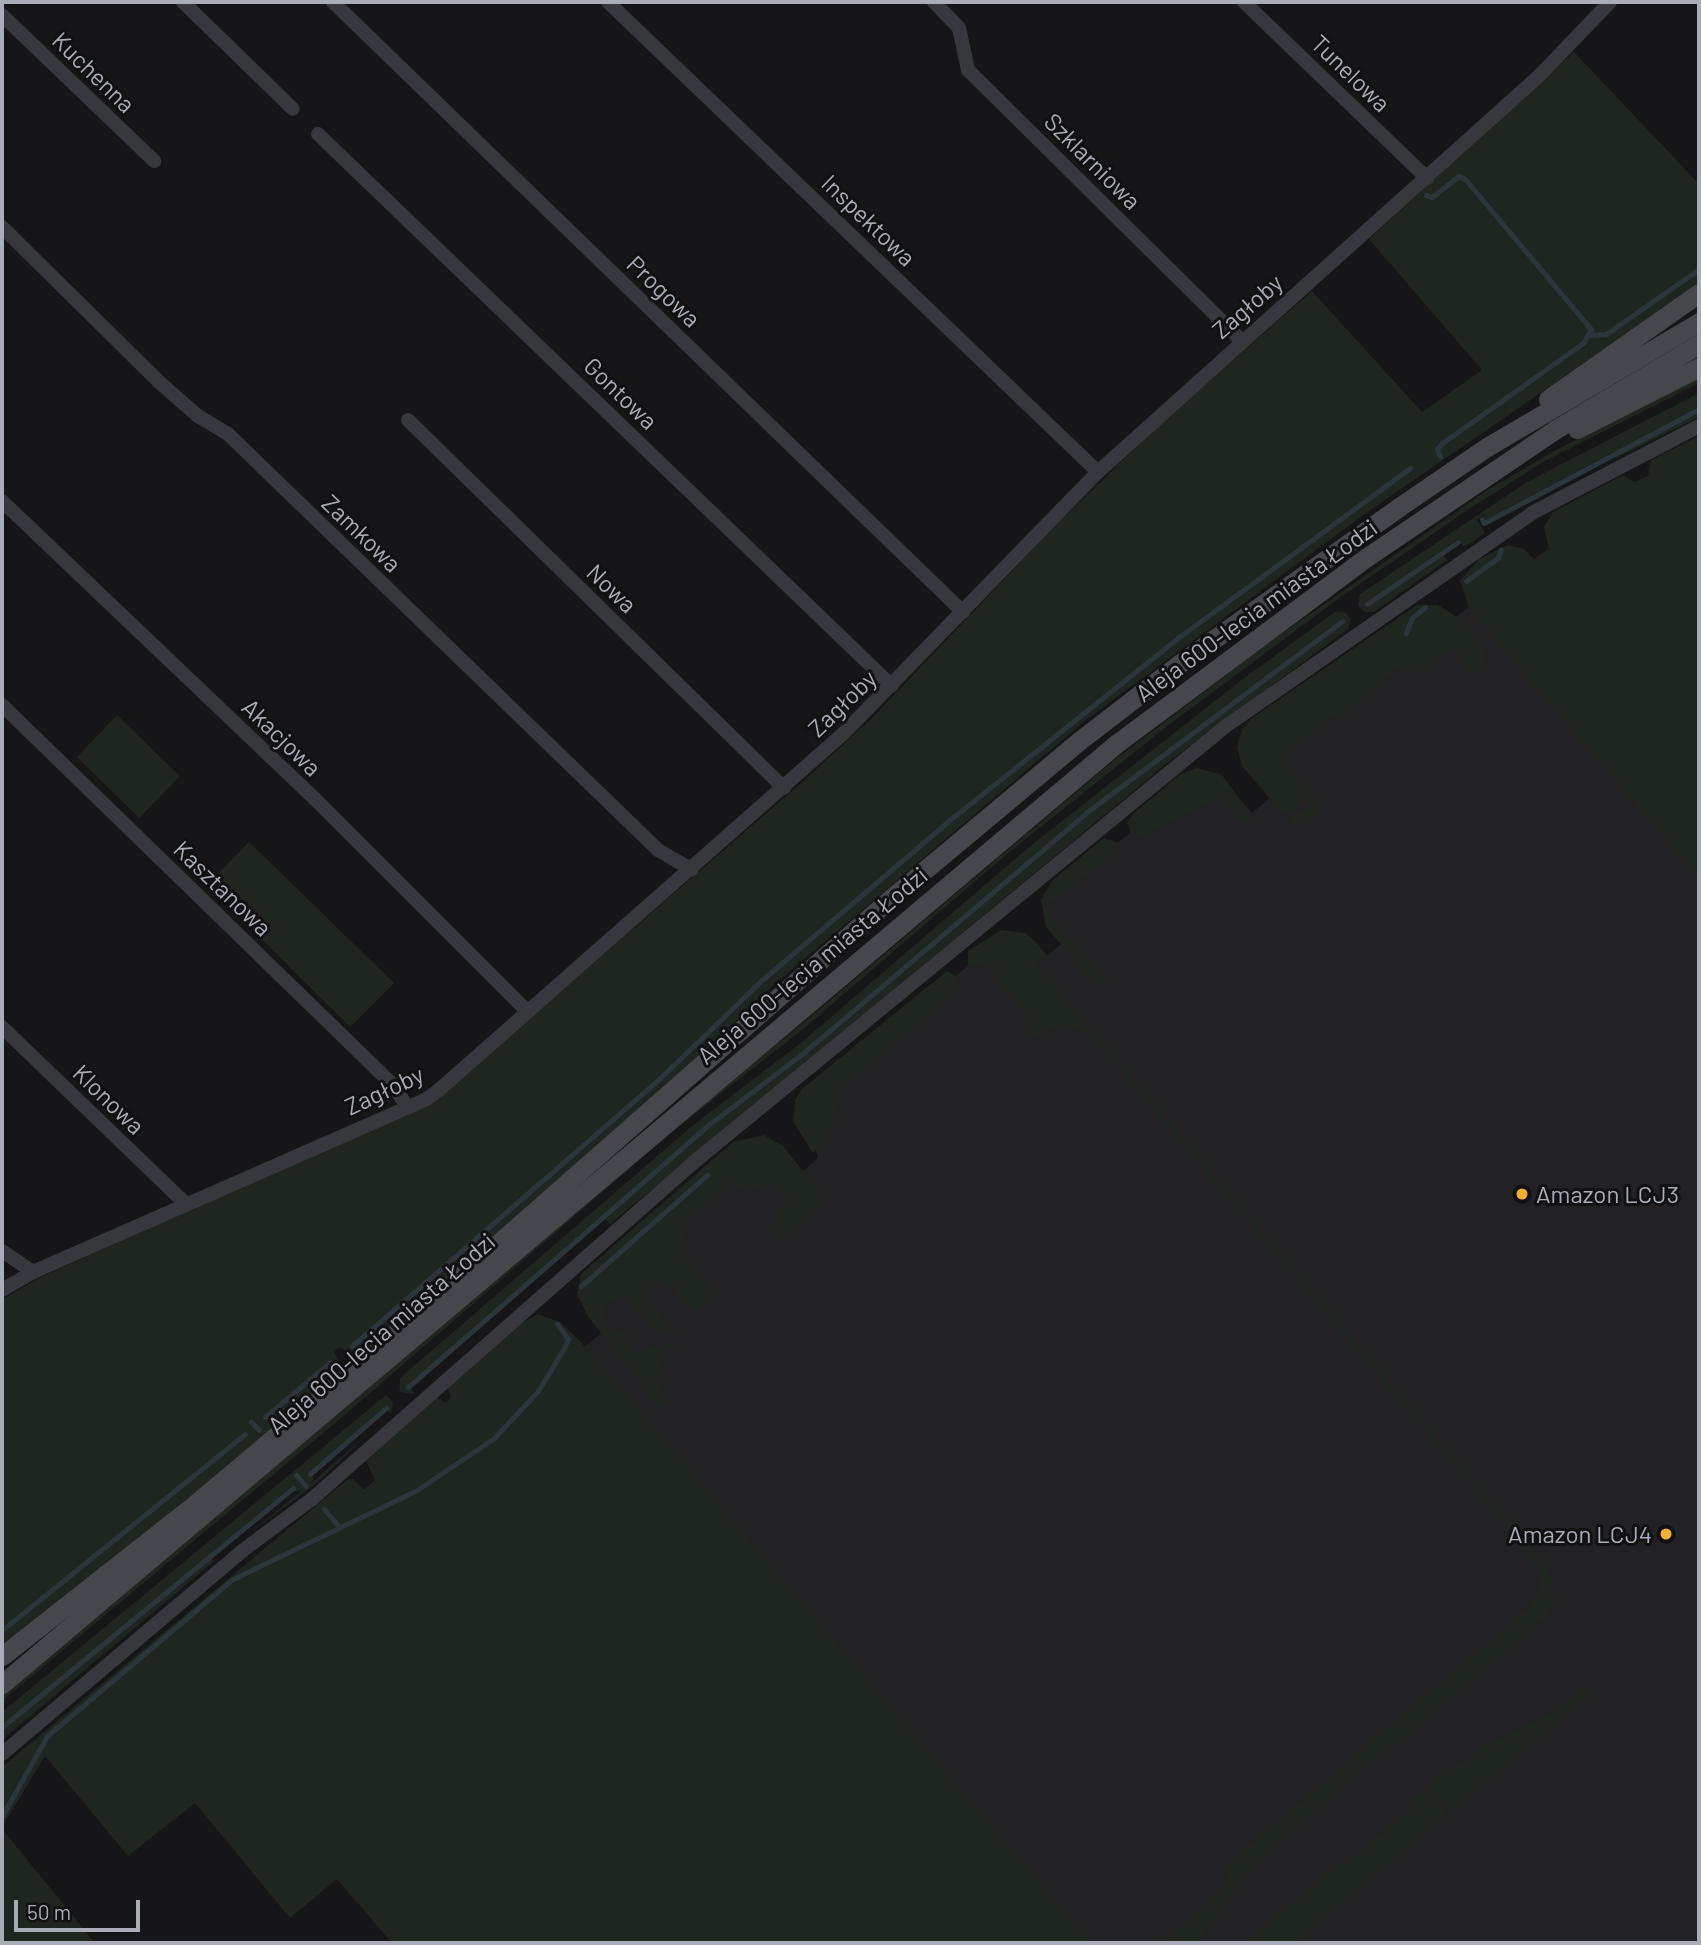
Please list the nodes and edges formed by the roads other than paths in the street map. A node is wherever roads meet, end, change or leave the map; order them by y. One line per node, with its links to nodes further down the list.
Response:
1 (183, 2): 8 (street)
2 (333, 2): 24 (street, Progowa)
3 (608, 2): 22 (street, Inspektowa)
4 (933, 2): 15 (street, Szklarniowa)
5 (1244, 2): 11 (street, Tunelowa)
6 (1610, 2): 11 (street, Zagłoby)
7 (2, 15): 10 (street, Kuchenna)
8 (293, 109)
9 (318, 134): 25 (street, Gontowa)
10 (154, 161)
11 (1427, 178): 15 (street, Zagłoby)
12 (2, 227): 28 (street, Zamkowa)
13 (1699, 293): 20 (main road)
14 (1699, 322): 20 (main road, Aleja 600-lecia miasta Łodzi)
15 (1242, 341): 22 (street, Zagłoby)
16 (1699, 344): 21 (main road, Aleja 600-lecia miasta Łodzi)
17 (1699, 367): 21 (main road)
18 (408, 420): 27 (street, Nowa)
19 (1699, 426): 38 (street)
20 (1487, 447): 36 (main road, Aleja 600-lecia miasta Łodzi)
21 (1504, 466): 37 (main road, Aleja 600-lecia miasta Łodzi)
22 (1098, 472): 24 (street, Zagłoby)
23 (2, 501): 29 (street, Akacjowa)
24 (963, 612): 25 (street, Zagłoby)
25 (892, 686): 27 (street, Zagłoby)
26 (2, 705): 31 (street, Kasztanowa)
27 (784, 788): 28 (street, Zagłoby)
28 (692, 870): 29 (street, Zagłoby)
29 (527, 1011): 31 (street, Zagłoby)
30 (2, 1027): 32 (street, Klonowa)
31 (407, 1107): 32 (street, Zagłoby)
32 (185, 1203): 34 (street, Zagłoby)
33 (2, 1251): 34 (street)
34 (33, 1272): 35 (street, Zagłoby)
35 (2, 1290)
36 (2, 1656)
37 (2, 1684)
38 (2, 1754)

